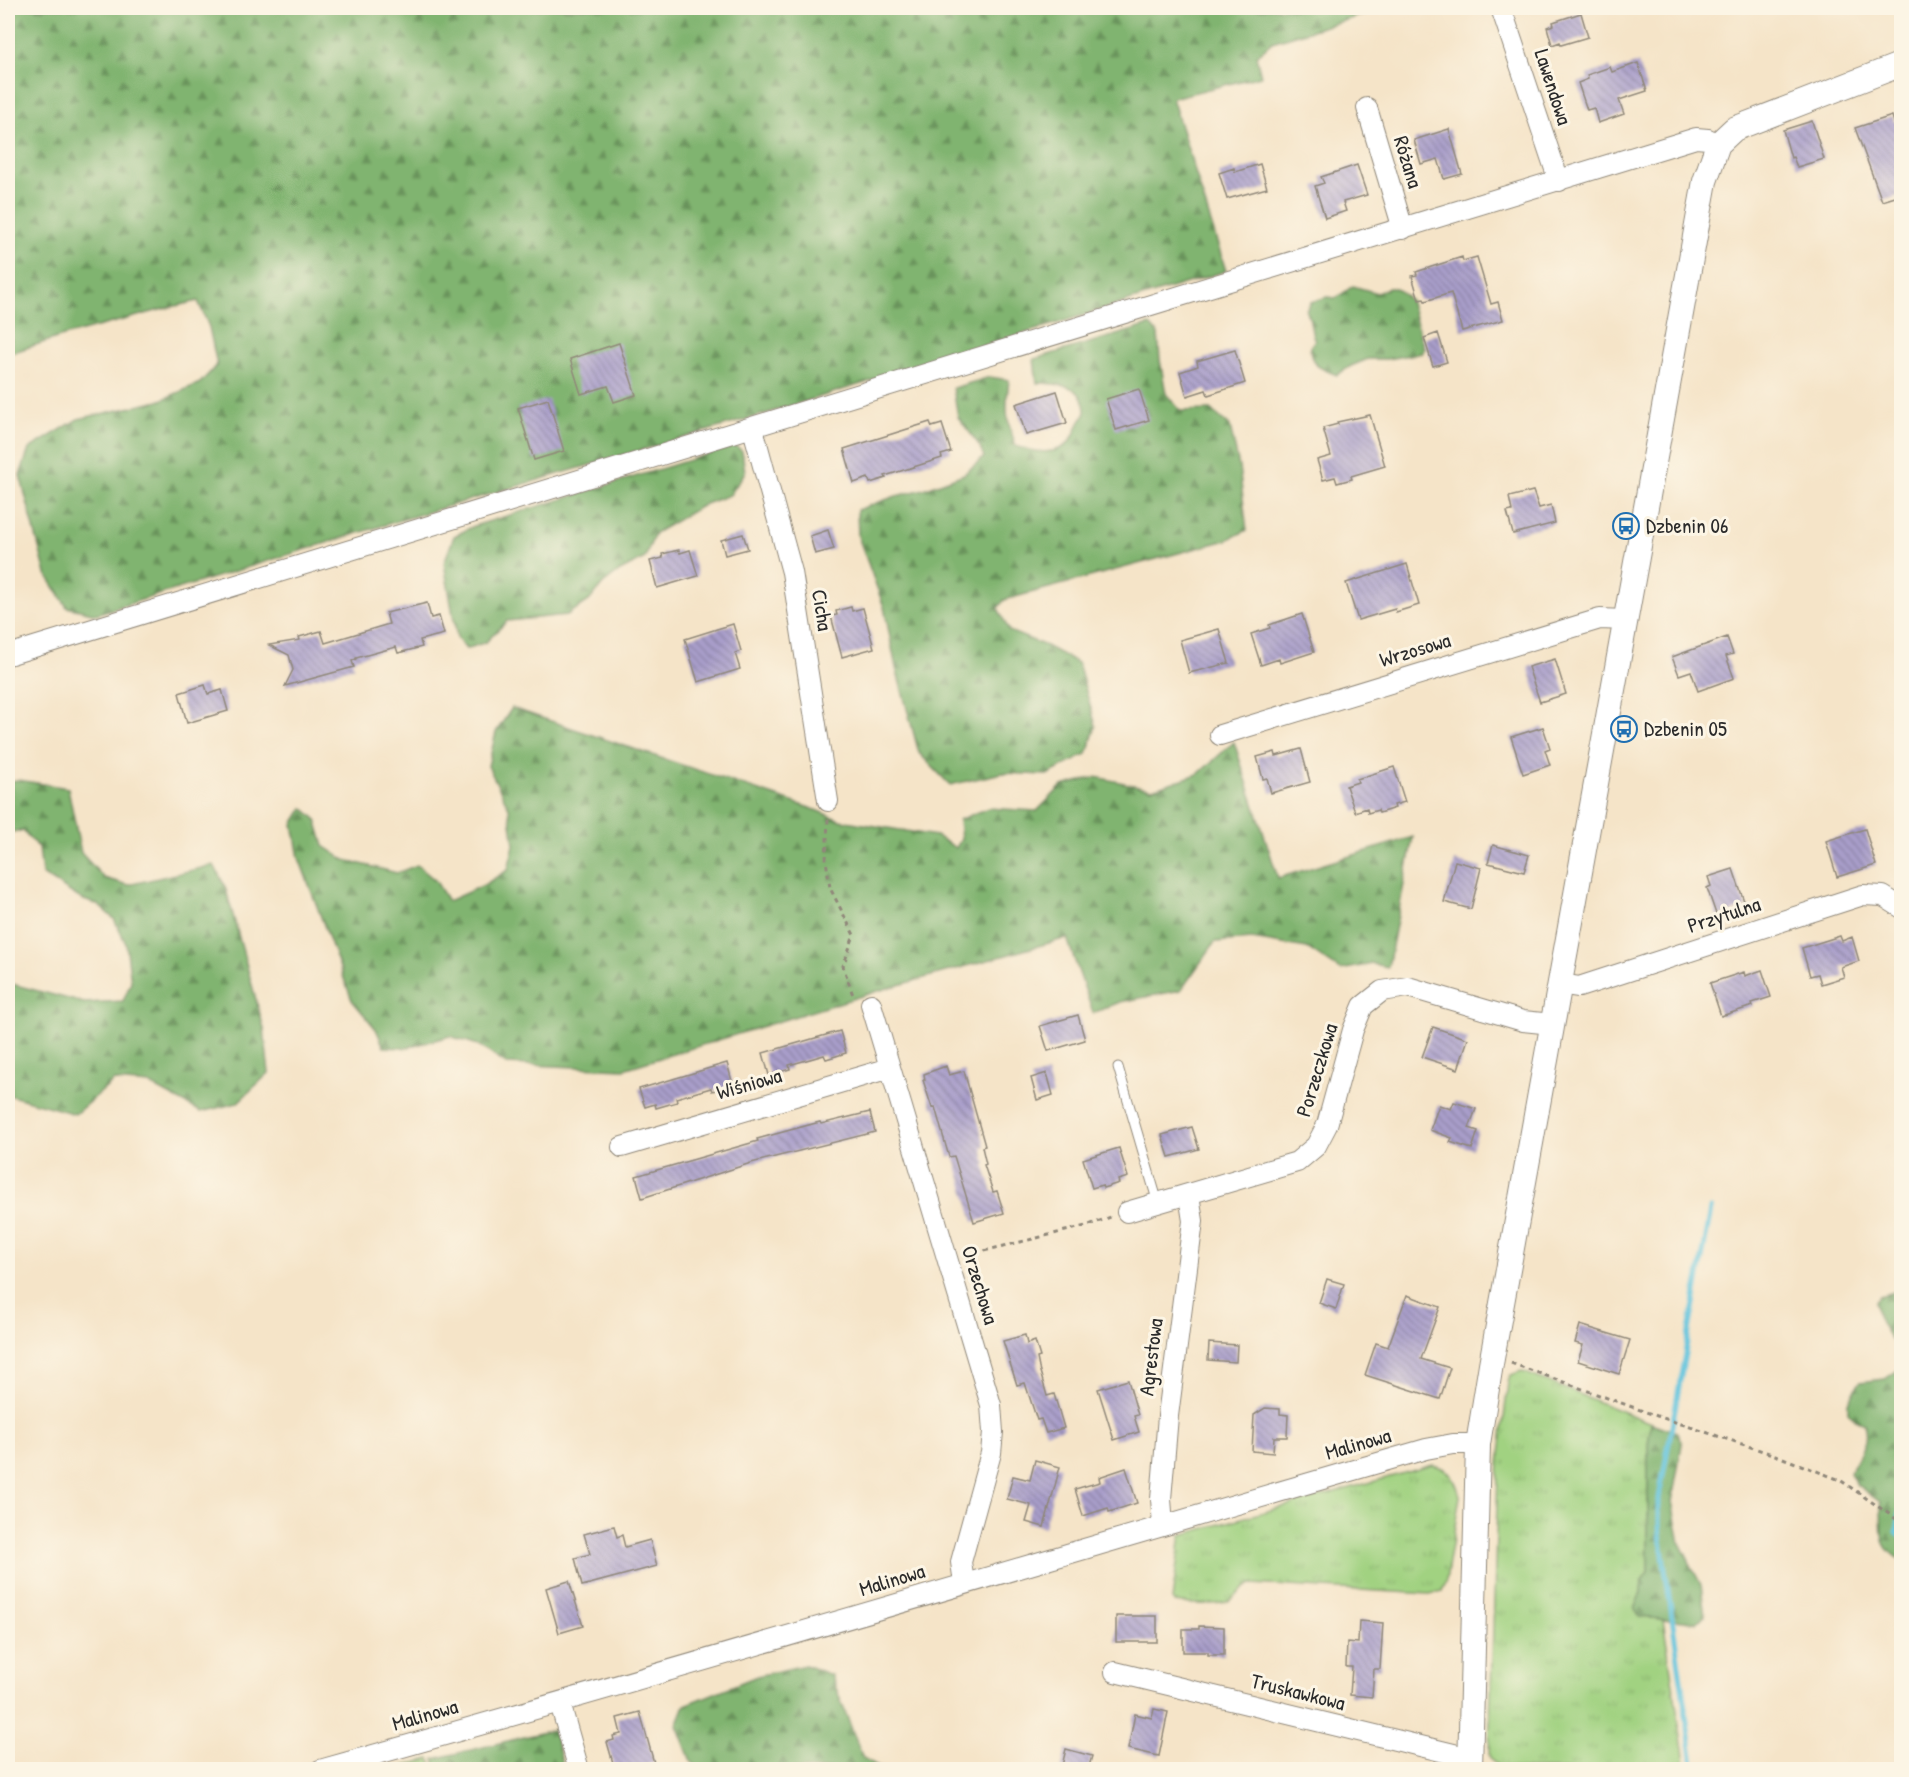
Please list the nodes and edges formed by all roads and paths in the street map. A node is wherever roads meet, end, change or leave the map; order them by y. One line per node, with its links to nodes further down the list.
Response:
1 (1501, 8): 5 (street, Lawendowa)
2 (1902, 64): 4 (street)
3 (1367, 108): 6 (street, Różana)
4 (1718, 144): 5 (street); 8 (street)
5 (1559, 181): 6 (street)
6 (1403, 229): 7 (street)
7 (753, 429): 9 (street); 11 (street, Cicha)
8 (1624, 620): 10 (street, Wrzosowa); 13 (street)
9 (8, 655)
10 (1220, 735)
11 (828, 801): 14 (path)
12 (1902, 908): 13 (street, Przytulna)
13 (1559, 984): 15 (street)
14 (864, 1005): 17 (street, Orzechowa)
15 (1552, 1024): 19 (street, Porzeczkowa); 23 (street)
16 (1118, 1067): 20 (lane)
17 (890, 1068): 18 (street, Wiśniowa); 22 (street, Orzechowa)
18 (622, 1147)
19 (1188, 1195): 20 (street, Porzeczkowa); 26 (street, Agrestowa)
20 (1158, 1203): 21 (street, Porzeczkowa)
21 (1127, 1212): 22 (path)
22 (947, 1260): 27 (street, Orzechowa)
23 (1492, 1356): 24 (street); 25 (path)
24 (1478, 1444): 26 (street, Malinowa); 30 (street)
25 (1902, 1523)
26 (1163, 1525): 27 (street, Malinowa)
27 (964, 1583): 29 (street, Malinowa)
28 (1115, 1672): 30 (street, Truskawkowa)
29 (560, 1703): 31 (street, Malinowa); 32 (street)
30 (1470, 1764)
31 (320, 1770)
32 (579, 1770)

